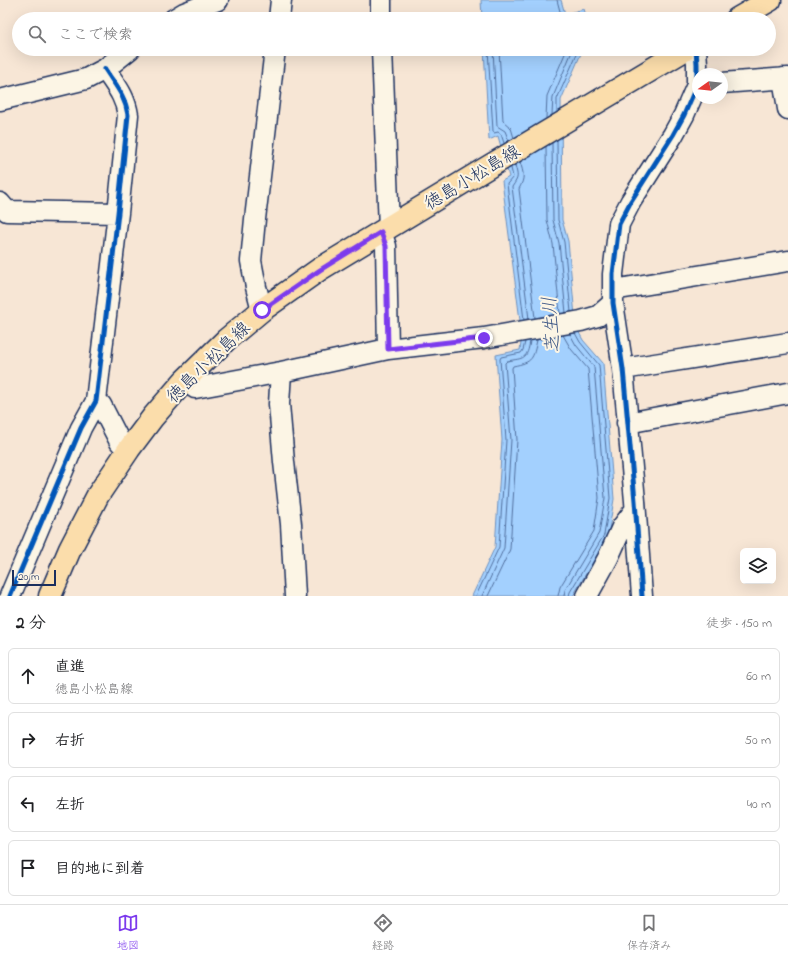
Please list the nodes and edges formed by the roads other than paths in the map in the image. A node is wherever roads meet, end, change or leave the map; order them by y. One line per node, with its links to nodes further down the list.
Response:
1 (218, 0): 5 (street)
2 (281, 0): 6 (street)
3 (380, 0): 7 (street)
4 (770, 0): 8 (main road)
5 (187, 12)
6 (280, 12)
7 (381, 12)
8 (749, 12)
9 (121, 56): 15 (street)
10 (274, 56): 26 (street)
11 (382, 56): 23 (street)
12 (674, 56): 23 (main road, 徳島小松島線)
13 (696, 56): 14 (street)
14 (697, 68)
15 (105, 69): 19 (street); 22 (street)
16 (786, 78): 17 (street); 20 (street)
17 (728, 83)
18 (692, 96): 25 (street)
19 (0, 100)
20 (788, 109)
21 (0, 203): 22 (street)
22 (118, 213): 33 (street)
23 (385, 230): 26 (main road, 徳島小松島線); 28 (street)
24 (788, 261): 25 (street)
25 (613, 297): 28 (street); 29 (street)
26 (262, 310): 31 (main road, 徳島小松島線)
27 (788, 343): 29 (street)
28 (388, 349): 30 (street)
29 (623, 369): 34 (street)
30 (281, 372): 31 (street); 39 (street)
31 (185, 380): 35 (main road, 徳島小松島線)
32 (788, 393): 34 (street)
33 (96, 401): 35 (street); 37 (street)
34 (627, 423): 36 (street)
35 (129, 449): 38 (main road, 徳島小松島線)
36 (635, 510): 40 (street); 41 (street)
37 (10, 596)
38 (50, 596)
39 (295, 596)
40 (587, 596)
41 (642, 596)

